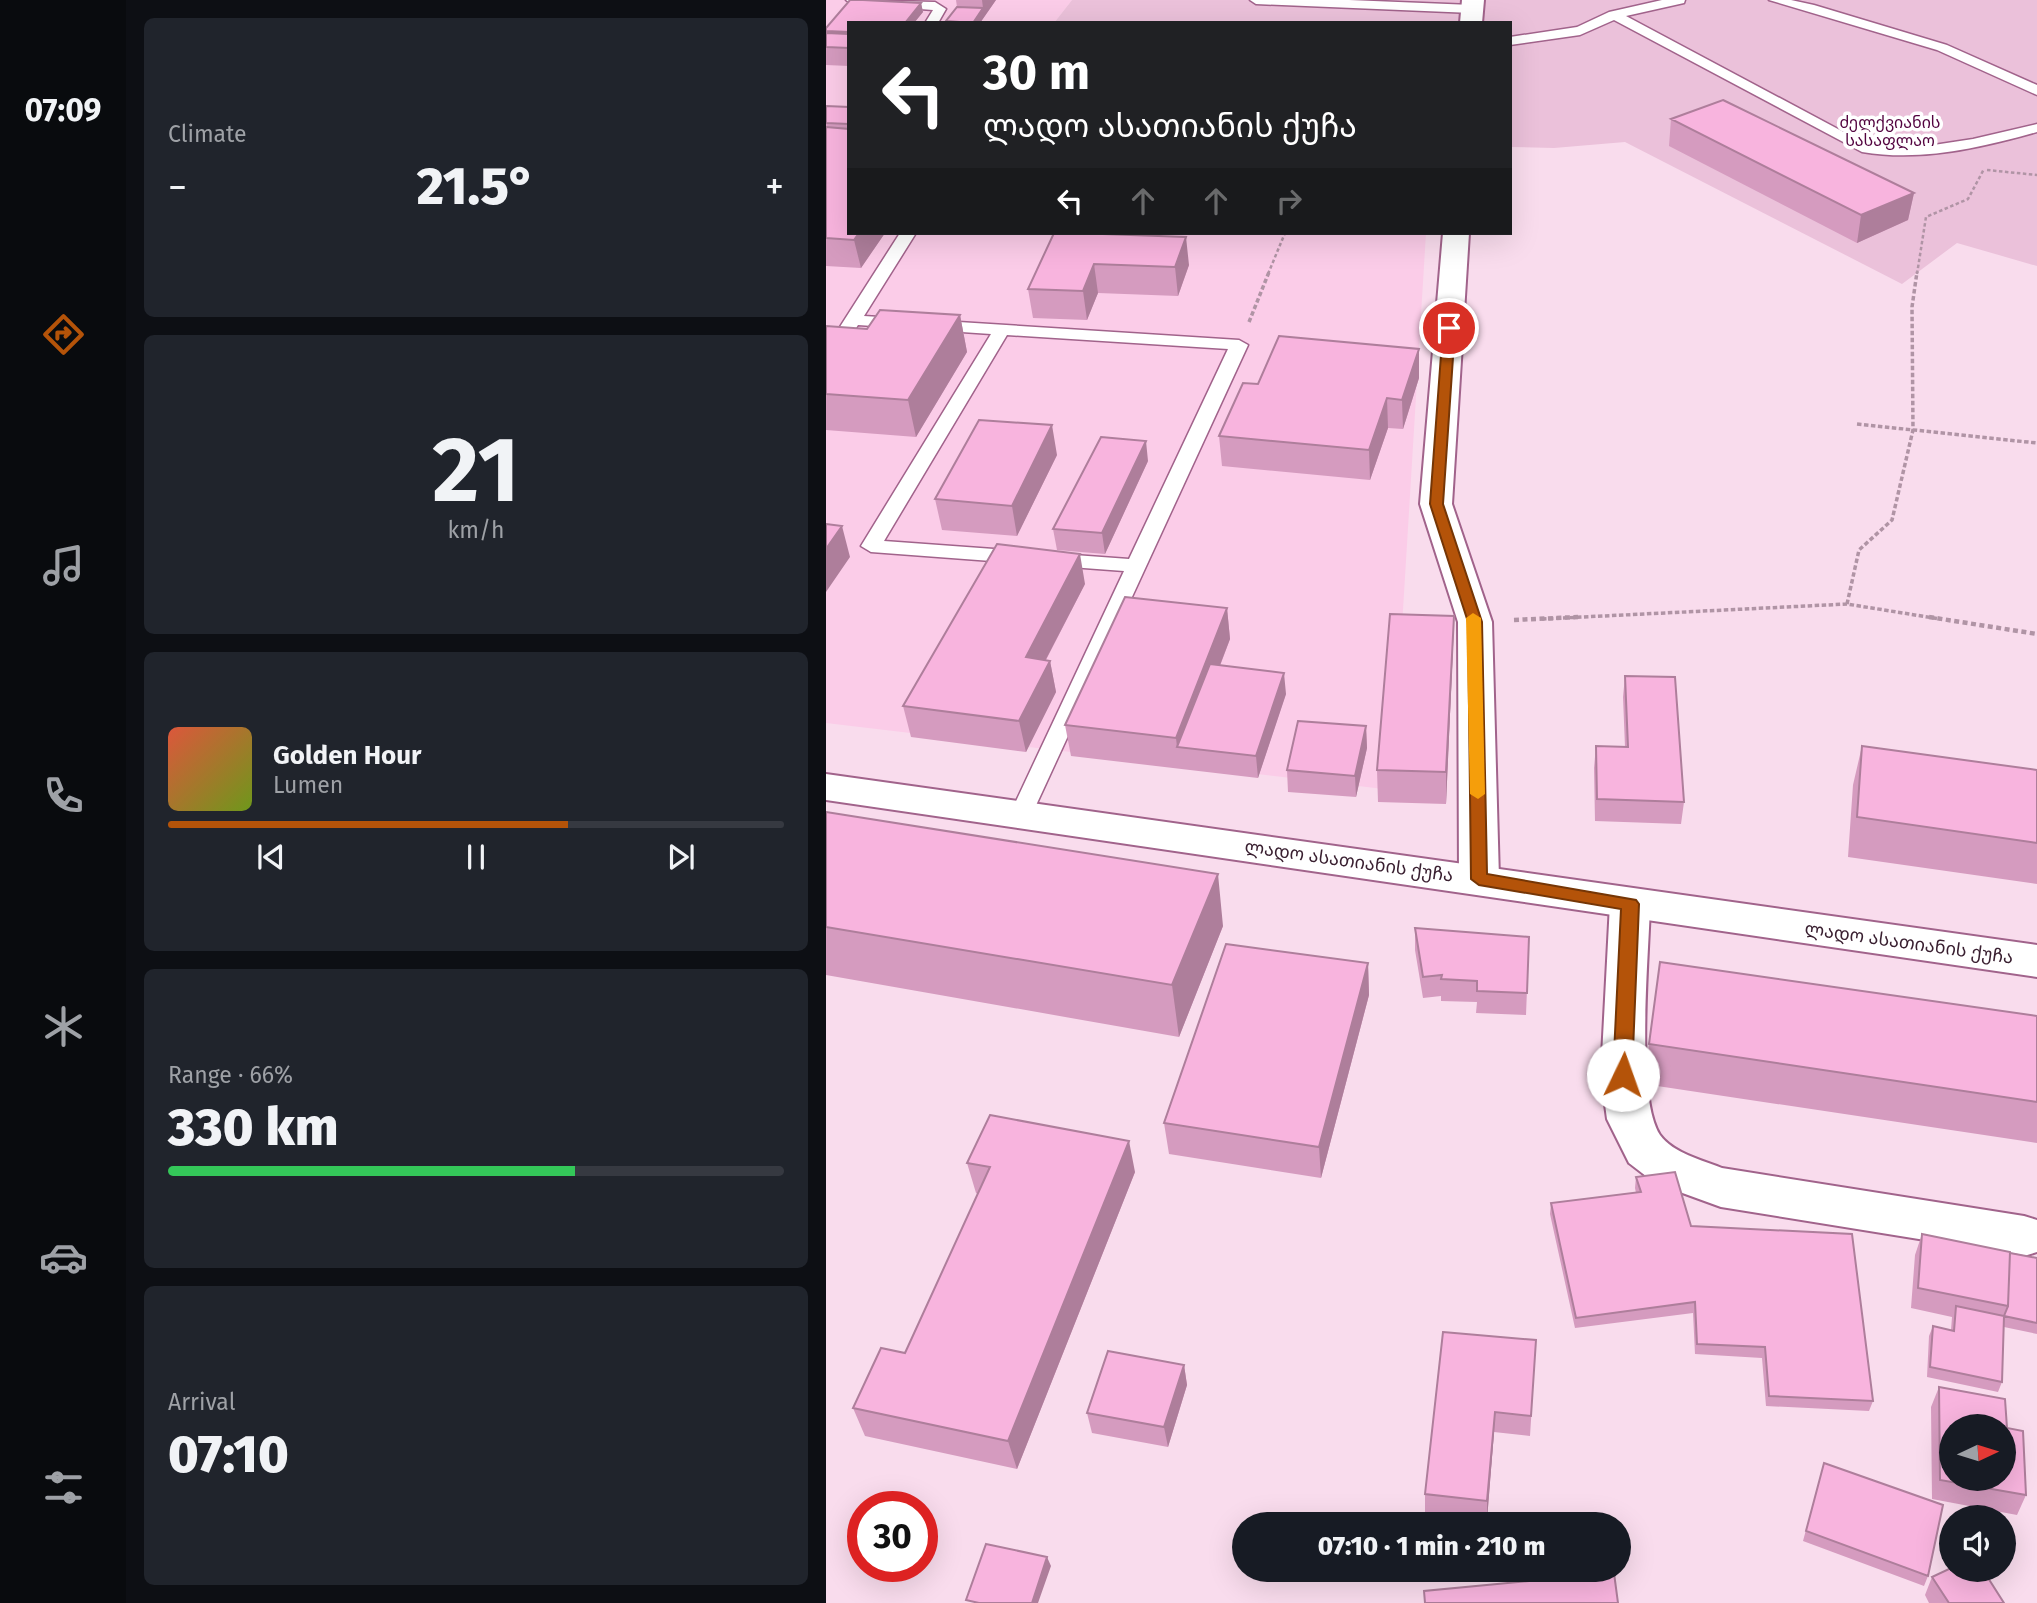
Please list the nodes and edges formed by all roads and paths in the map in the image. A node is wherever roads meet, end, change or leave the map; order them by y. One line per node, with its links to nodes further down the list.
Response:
1 (852, 0): 7 (lane)
2 (1256, 0): 5 (lane)
3 (1679, 0): 6 (lane)
4 (1775, 0): 9 (lane)
5 (1472, 10)
6 (1614, 15): 8 (lane); 11 (lane)
7 (932, 21)
8 (1512, 41)
9 (2037, 91)
10 (2037, 128): 11 (lane)
11 (1957, 146): 12 (path)
12 (1986, 170): 13 (path); 22 (path)
13 (2037, 175)
14 (907, 235): 17 (lane)
15 (1284, 235): 19 (path)
16 (1456, 235): 26 (street)
17 (853, 320): 18 (lane); 20 (lane)
18 (1002, 329): 19 (lane); 24 (lane)
19 (1239, 345): 24 (lane)
20 (826, 349)
21 (1857, 424): 22 (path)
22 (1913, 430): 23 (path); 25 (path)
23 (2037, 443)
24 (1136, 566): 29 (lane)
25 (1847, 604): 26 (path); 27 (path)
26 (1475, 622): 30 (street)
27 (2037, 634)
28 (826, 787): 29 (street, ლადო ასათიანის ქუჩა)
29 (1021, 814): 30 (street, ლადო ასათიანის ქუჩა)
30 (1479, 879): 31 (street, ლადო ასათიანის ქუჩა)
31 (1630, 904): 32 (street, ლადო ასათიანის ქუჩა); 33 (street)
32 (2037, 961)
33 (2024, 1236)

